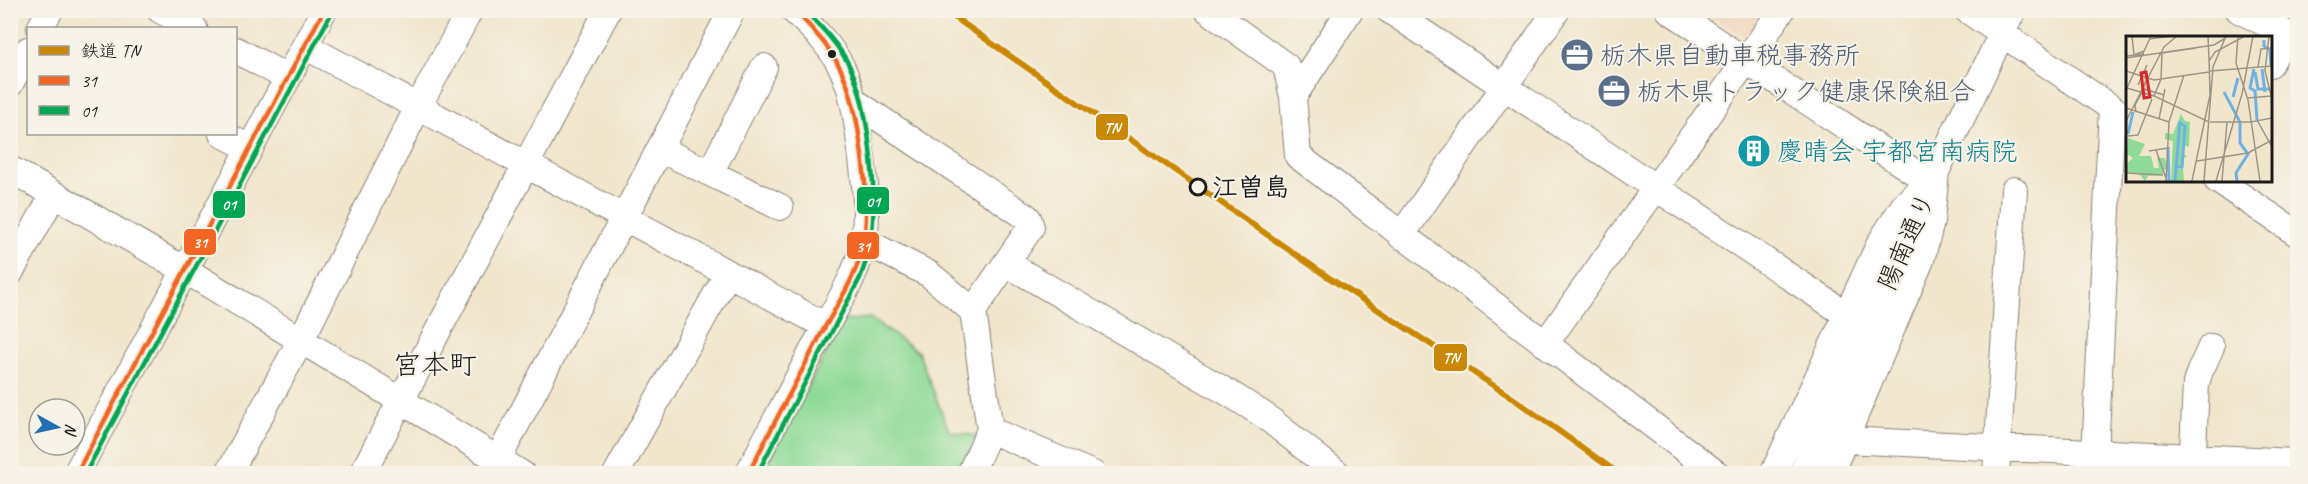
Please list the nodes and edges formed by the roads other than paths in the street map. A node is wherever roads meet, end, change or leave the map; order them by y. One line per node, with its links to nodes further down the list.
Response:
1 (50, 10): 16 (street)
2 (324, 10): 18 (street)
3 (470, 10): 29 (street)
4 (608, 10): 34 (street)
5 (732, 10): 33 (street)
6 (792, 10): 28 (street)
7 (1208, 10): 27 (street)
8 (1350, 10): 27 (street)
9 (1389, 10): 26 (street)
10 (1557, 10): 26 (street)
11 (1669, 10): 21 (street)
12 (1782, 10): 21 (street)
13 (1967, 10): 17 (street)
14 (2013, 10): 17 (street, 陽南通り)
15 (2239, 10): 22 (street)
16 (41, 27)
17 (2002, 34): 30 (street); 37 (street, 陽南通り)
18 (305, 46): 24 (street); 29 (street)
19 (237, 51): 24 (street)
20 (27, 53): 25 (street)
21 (1747, 61): 37 (street); 39 (street)
22 (2272, 62)
23 (764, 67): 36 (street)
24 (288, 78): 32 (street)
25 (10, 84)
26 (1503, 86): 39 (street); 45 (street)
27 (1293, 97): 45 (street)
28 (855, 102): 46 (street); 47 (street)
29 (418, 107): 34 (street); 54 (street)
30 (2120, 114): 61 (street)
31 (224, 135): 32 (street)
32 (250, 148): 48 (street)
33 (660, 149): 36 (street); 43 (street)
34 (526, 164): 43 (street); 57 (street)
35 (10, 169): 41 (street)
36 (710, 173): 42 (street)
37 (1932, 176): 52 (street); 59 (street); 75 (street, 陽南通り)
38 (2220, 182): 44 (street)
39 (1657, 189): 52 (street); 55 (street)
40 (2014, 190): 60 (street)
41 (54, 194): 48 (street); 49 (street)
42 (780, 207)
43 (624, 217): 50 (street); 63 (street)
44 (2298, 234)
45 (1401, 236): 55 (street)
46 (864, 241): 51 (street); 53 (street)
47 (1006, 262): 51 (street); 72 (street)
48 (185, 270): 54 (street); 64 (street)
49 (10, 273)
50 (728, 273): 53 (street); 68 (street)
51 (973, 311): 58 (street)
52 (1847, 315): 74 (street)
53 (826, 326): 69 (street)
54 (302, 340): 57 (street); 65 (street)
55 (1545, 344): 73 (street)
56 (2211, 347): 62 (street)
57 (401, 401): 63 (street); 66 (street)
58 (990, 430): 70 (street); 71 (street)
59 (1844, 440): 60 (street); 76 (street)
60 (1997, 447): 61 (street); 77 (street)
61 (2095, 463): 62 (street)
62 (2193, 465): 78 (street)
63 (494, 467): 67 (street)
64 (76, 474)
65 (228, 474)
66 (362, 474)
67 (522, 474)
68 (616, 474)
69 (747, 474)
70 (970, 474)
71 (1093, 474)
72 (1338, 474)
73 (1717, 474)
74 (1773, 474)
75 (1803, 474)
76 (1830, 474)
77 (1996, 474)
78 (2294, 474)

